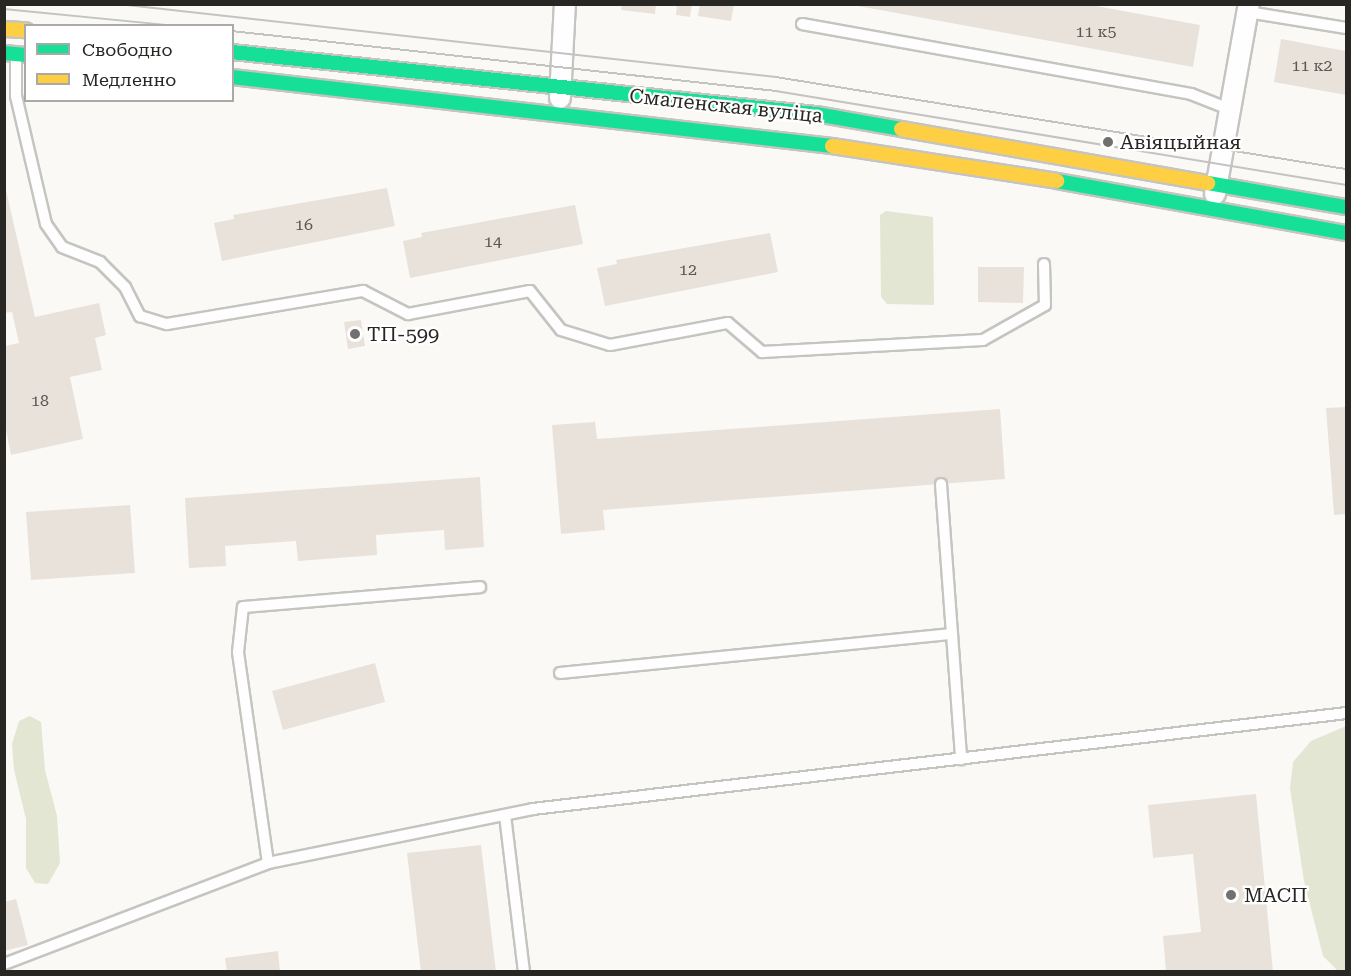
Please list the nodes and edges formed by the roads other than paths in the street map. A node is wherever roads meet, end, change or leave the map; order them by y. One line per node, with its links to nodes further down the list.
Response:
1 (565, 4): 9 (street)
2 (1249, 8): 4 (lane); 10 (street)
3 (802, 24): 10 (lane)
4 (1347, 28)
5 (16, 30): 7 (street)
6 (234, 52): 9 (main road, Смаленская вуліца)
7 (15, 54): 16 (lane)
8 (234, 77): 11 (main road, Смаленская вуліца)
9 (561, 88): 11 (street); 12 (main road, Смаленская вуліца)
10 (1229, 109): 12 (street)
11 (559, 114): 14 (main road, Смаленская вуліца)
12 (1216, 185): 13 (main road, Смаленская вуліца); 14 (street)
13 (1347, 207)
14 (1212, 209): 15 (main road, Смаленская вуліца)
15 (1347, 233)
16 (1044, 264)
17 (941, 484): 19 (lane)
18 (480, 587): 24 (lane)
19 (952, 634): 20 (lane); 22 (lane)
20 (560, 674)
21 (1347, 713): 22 (lane)
22 (961, 759): 23 (lane)
23 (505, 815): 24 (lane); 26 (lane)
24 (268, 863): 25 (lane)
25 (4, 964)
26 (524, 972)

